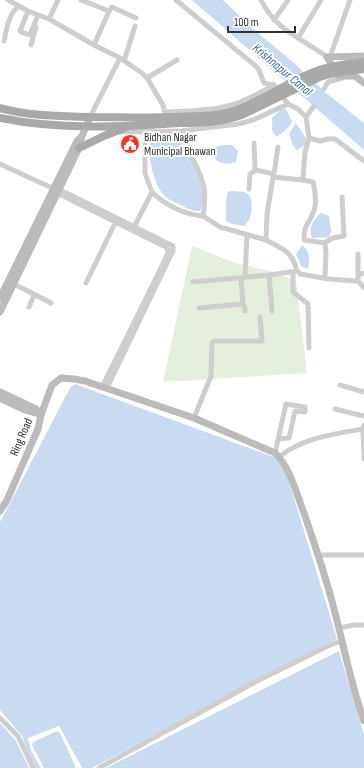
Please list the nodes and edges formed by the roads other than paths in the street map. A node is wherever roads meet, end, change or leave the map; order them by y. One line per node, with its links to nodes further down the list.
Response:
1 (8, 0): 9 (street)
2 (58, 0): 14 (street)
3 (81, 0): 11 (street)
4 (176, 0): 30 (street)
5 (261, 0): 15 (street)
6 (288, 0): 15 (street)
7 (320, 0): 17 (street)
8 (350, 0): 22 (street)
9 (19, 6): 10 (street); 18 (street)
10 (28, 11): 12 (street); 12 (street)
11 (109, 11): 13 (street); 19 (street)
12 (40, 16): 14 (street); 20 (street)
13 (136, 18)
14 (49, 19): 19 (street)
15 (274, 20): 17 (street)
16 (134, 26): 23 (street)
17 (298, 38): 22 (street)
18 (4, 41)
19 (94, 45): 23 (street)
20 (31, 46)
21 (364, 56): 22 (street)
22 (328, 57): 27 (street)
23 (122, 59): 28 (street); 36 (street)
24 (176, 60): 28 (street)
25 (364, 62): 39 (main road, bridge)
26 (364, 69): 39 (main road, bridge)
27 (347, 77): 29 (street); 31 (street)
28 (147, 78): 35 (street)
29 (364, 83)
30 (274, 85): 32 (street); 35 (street)
31 (324, 89)
32 (288, 104): 37 (street); 39 (street)
33 (313, 107): 37 (street)
34 (0, 108): 36 (main road)
35 (166, 115): 36 (main road); 39 (main road)
36 (90, 117): 40 (street)
37 (306, 117): 45 (street)
38 (0, 118): 40 (main road)
39 (179, 124): 41 (main road); 43 (street); 58 (street)
40 (87, 126): 41 (main road); 44 (street)
41 (131, 126): 42 (main road)
42 (114, 132): 43 (street); 48 (main road)
43 (145, 132): 56 (street)
44 (82, 136): 48 (street); 55 (street)
45 (308, 138): 49 (street); 53 (street)
46 (254, 143): 51 (street)
47 (278, 147): 52 (street)
48 (79, 148): 55 (street)
49 (364, 162)
50 (0, 164): 55 (street)
51 (256, 170): 52 (street); 54 (street)
52 (273, 175): 53 (street); 62 (street)
53 (302, 180): 63 (street)
54 (249, 189)
55 (55, 190): 59 (street); 65 (street)
56 (152, 192): 58 (street); 60 (street)
57 (342, 197): 63 (street)
58 (203, 216): 61 (street)
59 (116, 220): 60 (street); 74 (street)
60 (133, 228): 89 (street)
61 (247, 235): 62 (street); 70 (street)
62 (266, 240): 66 (street)
63 (324, 243): 71 (street)
64 (358, 254): 69 (street)
65 (18, 269): 75 (street); 78 (street)
66 (295, 272): 68 (street); 71 (street); 87 (street)
67 (364, 273): 69 (street)
68 (269, 275): 70 (street); 84 (street)
69 (358, 275): 72 (street)
70 (243, 278): 73 (street); 80 (street)
71 (325, 278): 72 (street)
72 (358, 281): 76 (street)
73 (193, 282)
74 (86, 283)
75 (14, 284): 77 (street); 85 (street)
76 (364, 288)
77 (34, 295): 79 (street); 81 (street)
78 (0, 298)
79 (51, 303)
80 (243, 304): 82 (street); 83 (street)
81 (29, 307)
82 (199, 308)
83 (245, 311)
84 (272, 311)
85 (0, 312)
86 (260, 316): 96 (street)
87 (309, 348)
88 (340, 385): 91 (street)
89 (104, 388): 94 (street, Ring Road); 96 (street)
90 (0, 392): 94 (street)
91 (364, 392)
92 (0, 398): 94 (street)
93 (335, 408): 95 (street)
94 (43, 412): 101 (street, Ring Road)
95 (364, 416)
96 (194, 418): 99 (street)
97 (363, 427): 99 (street); 100 (street)
98 (279, 439): 98 (street); 99 (street)
99 (277, 455): 102 (street)
100 (364, 459)
101 (0, 511)
102 (318, 555): 103 (street); 105 (street)
103 (364, 555)
104 (364, 625): 105 (street)
105 (339, 628): 106 (street)
106 (341, 641): 107 (street); 111 (street)
107 (362, 713): 109 (street)
108 (0, 718): 110 (street)
109 (364, 721)
110 (33, 768)
111 (99, 768)

